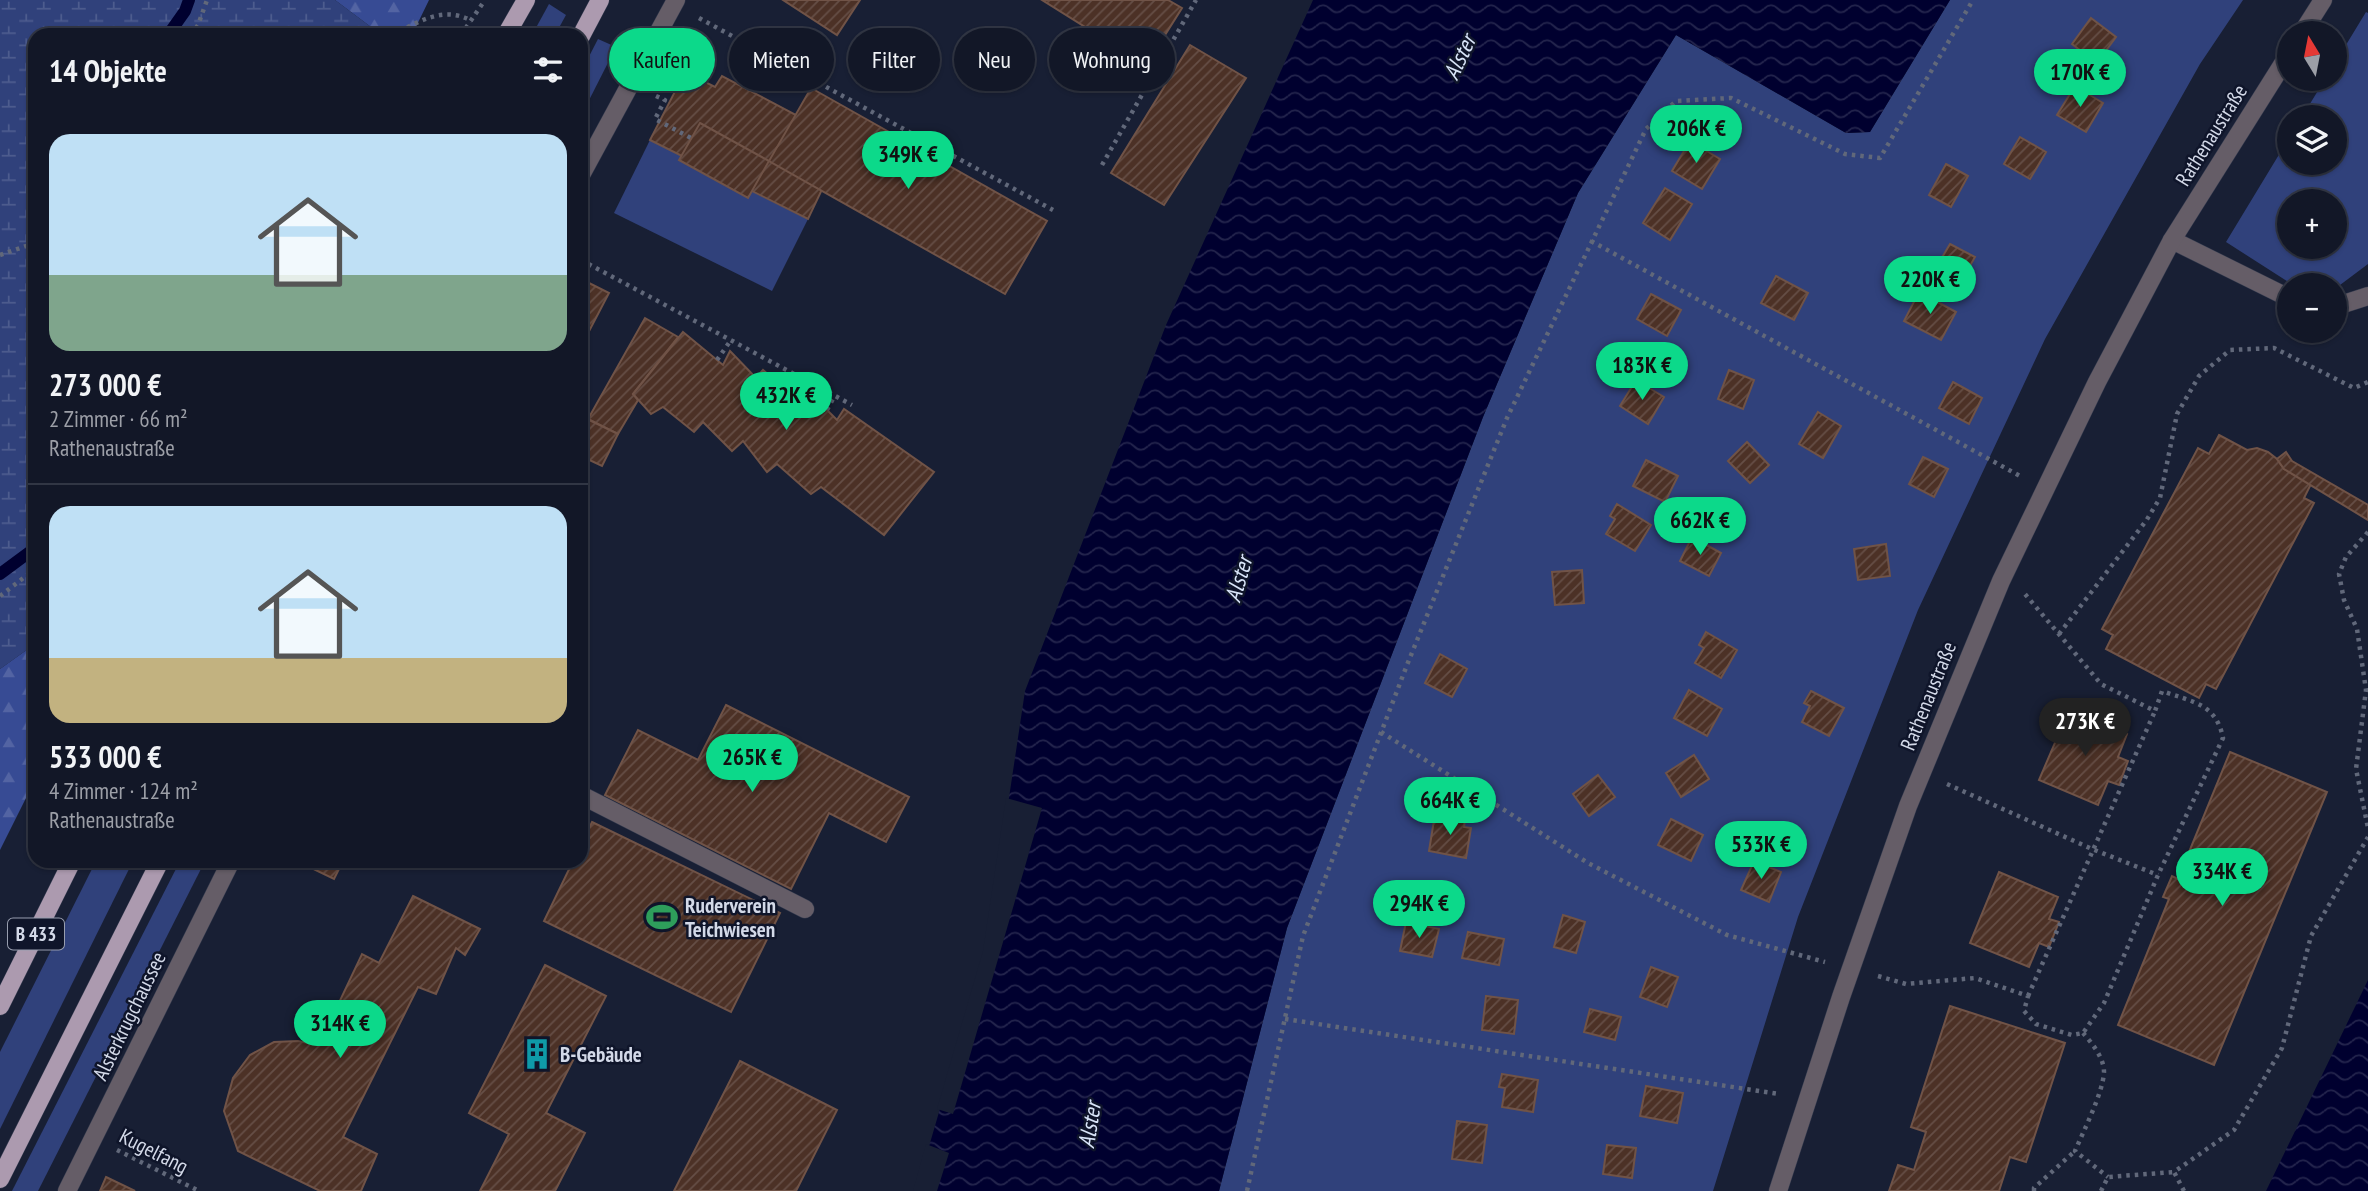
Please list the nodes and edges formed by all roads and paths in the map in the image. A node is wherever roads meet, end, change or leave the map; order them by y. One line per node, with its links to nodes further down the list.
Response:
1 (207, 0): 12 (path)
2 (485, 0): 10 (path)
3 (526, 0): 15 (main road)
4 (600, 0): 16 (main road)
5 (676, 0): 22 (street)
6 (1196, 0): 17 (path)
7 (1973, 0): 26 (path)
8 (2323, 0): 11 (street)
9 (692, 14): 24 (path)
10 (472, 21): 13 (path); 14 (path)
11 (2310, 21)
12 (195, 28)
13 (407, 28)
14 (466, 28)
15 (510, 28)
16 (585, 28)
17 (1175, 36)
18 (2277, 73): 25 (street, Rathenaustraße)
19 (1143, 91): 23 (path)
20 (665, 100): 21 (path)
21 (691, 138)
22 (588, 162)
23 (1102, 164)
24 (1053, 210)
25 (2172, 240): 30 (street); 41 (street, Rathenaustraße)
26 (1591, 241): 41 (path); 48 (path)
27 (28, 245): 28 (path)
28 (0, 255)
29 (588, 264): 33 (path)
30 (2277, 292)
31 (2368, 296): 32 (street)
32 (2347, 303)
33 (731, 340): 34 (path); 35 (path)
34 (717, 360)
35 (804, 378): 37 (path); 38 (path)
36 (2368, 382): 46 (path)
37 (794, 396)
38 (835, 396): 39 (path); 40 (path)
39 (852, 405)
40 (827, 410)
41 (2046, 491): 49 (street, Rathenaustraße)
42 (2368, 532): 51 (path)
43 (28, 574): 44 (path)
44 (0, 596)
45 (2048, 621): 46 (path)
46 (2059, 634): 47 (path)
47 (2155, 712): 53 (path); 57 (path)
48 (1381, 733): 59 (path); 63 (path)
49 (1921, 773): 53 (path); 59 (street, Rathenaustraße)
50 (588, 799): 58 (street)
51 (2368, 828)
52 (2368, 837): 68 (path)
53 (2092, 849): 57 (path); 61 (path)
54 (69, 868): 62 (main road, B 433)
55 (156, 868): 70 (main road, Alsterkrugchaussee)
56 (229, 868): 66 (street, Alsterkrugchaussee)
57 (2158, 876): 64 (path)
58 (805, 909)
59 (1852, 969): 65 (street, Rathenaustraße)
60 (1906, 984): 61 (path)
61 (2028, 996): 64 (path)
62 (0, 1006)
63 (1285, 1019): 65 (path); 73 (path)
64 (2083, 1033): 67 (path)
65 (1807, 1099): 74 (street, Rathenaustraße)
66 (94, 1139): 71 (street, Alsterkrugchaussee); 72 (path, Kugelfang)
67 (2075, 1152): 69 (path); 75 (path)
68 (2174, 1172): 69 (path); 77 (path)
69 (2108, 1177): 76 (path)
70 (0, 1179)
71 (67, 1191)
72 (199, 1191)
73 (1247, 1191)
74 (1778, 1191)
75 (2034, 1191)
76 (2101, 1191)
77 (2184, 1191)

